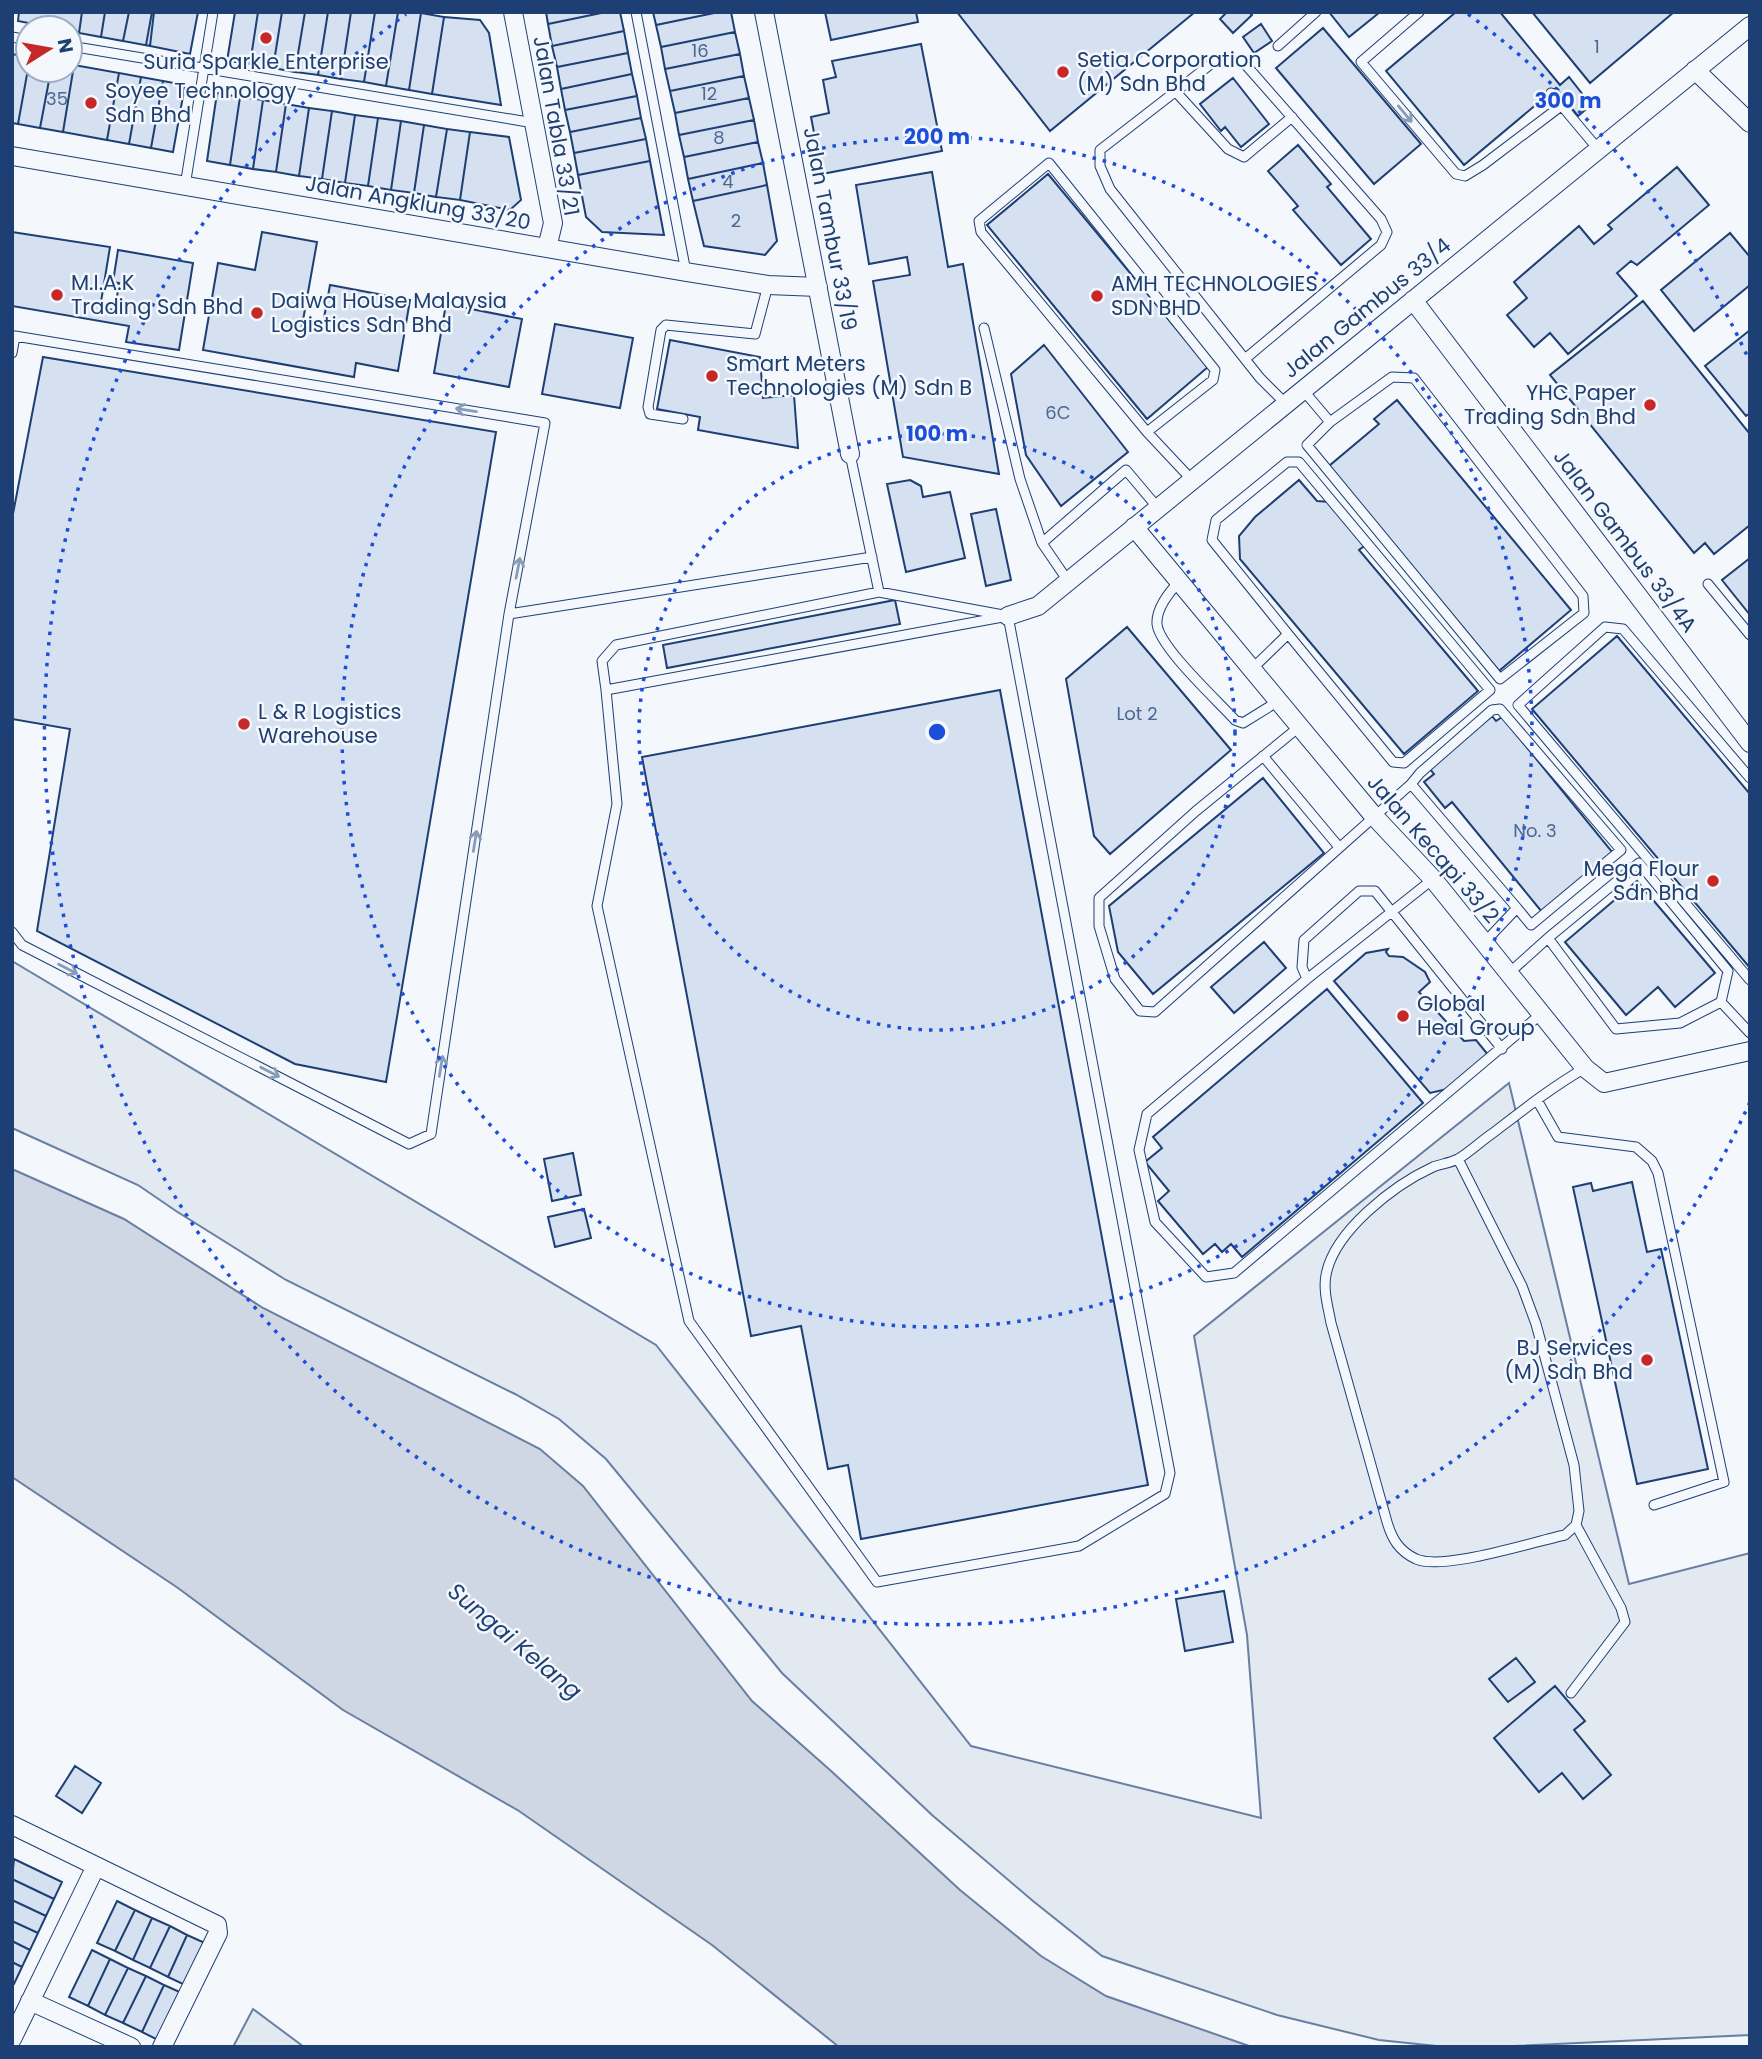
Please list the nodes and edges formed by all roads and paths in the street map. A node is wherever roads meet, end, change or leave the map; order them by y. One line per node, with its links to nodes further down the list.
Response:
1 (213, 12): 10 (lane)
2 (513, 12): 16 (street, Jalan Tabla 33/21)
3 (636, 12): 22 (lane)
4 (764, 12): 24 (street, Jalan Tambur 33/19)
5 (1316, 12): 8 (lane)
6 (1419, 12): 14 (lane, one-way to 14)
7 (1750, 26): 11 (street, Jalan Gambus 33/4)
8 (1278, 46)
9 (84, 48): 10 (lane)
10 (204, 68): 16 (lane); 20 (lane)
11 (1695, 70): 17 (street); 18 (street, Jalan Gambus 33/4)
12 (1175, 91): 15 (lane); 15 (lane); 29 (lane)
13 (1551, 93): 14 (lane)
14 (1561, 106): 18 (lane)
15 (1292, 117): 29 (lane)
16 (534, 122): 21 (street, Jalan Tabla 33/21)
17 (1750, 123)
18 (1598, 149): 25 (street, Jalan Gambus 33/4)
19 (12, 156): 20 (street, Jalan Angklung 33/20)
20 (185, 186): 21 (street, Jalan Angklung 33/20)
21 (547, 248): 22 (street, Jalan Angklung 33/20)
22 (686, 272): 23 (street, Jalan Angklung 33/20)
23 (768, 285): 24 (street, Jalan Angklung 33/20); 32 (lane)
24 (818, 287): 35 (street, Jalan Tambur 33/19)
25 (1413, 300): 30 (street, Jalan Gambus 33/4); 53 (street, Jalan Gambus 33/4A)
26 (984, 328): 39 (lane)
27 (14, 335): 28 (lane); 45 (lane, one-way to 27)
28 (12, 353)
29 (1245, 359): 31 (lane)
30 (1303, 390): 31 (street, Jalan Gambus 33/4); 33 (lane)
31 (1286, 404): 36 (street, Jalan Gambus 33/4)
32 (683, 419)
33 (1329, 422): 33 (lane)
34 (1147, 432): 34 (lane); 36 (lane)
35 (850, 454): 40 (lane)
36 (1192, 480): 37 (street, Jalan Gambus 33/4)
37 (1158, 508): 38 (street, Jalan Gambus 33/4); 39 (lane)
38 (1134, 527): 41 (street, Jalan Gambus 33/4); 42 (street, Jalan Kecapi 33/2)
39 (1042, 543): 41 (lane)
40 (872, 557): 44 (lane); 45 (lane)
41 (1068, 581): 46 (street, Jalan Gambus 33/4)
42 (1179, 582): 49 (street, Jalan Kecapi 33/2); 51 (lane)
43 (1708, 584): 48 (lane)
44 (879, 592): 46 (lane); 50 (lane)
45 (509, 614): 62 (lane, one-way to 45)
46 (1008, 616): 50 (lane); 50 (lane)
47 (1288, 634): 47 (lane); 49 (lane)
48 (1750, 635)
49 (1252, 669): 51 (street, Jalan Kecapi 33/2)
50 (606, 691)
51 (1277, 702): 52 (street, Jalan Kecapi 33/2)
52 (1299, 727): 54 (lane); 57 (street, Jalan Kecapi 33/2)
53 (1750, 743)
54 (1262, 756): 58 (lane); 58 (lane)
55 (1750, 778): 67 (lane)
56 (1411, 784): 57 (lane); 60 (lane); 60 (lane)
57 (1373, 815): 58 (lane); 59 (street, Jalan Kecapi 33/2)
58 (1339, 847)
59 (1433, 879): 61 (lane); 64 (street, Jalan Kecapi 33/2)
60 (1517, 908): 64 (lane)
61 (1392, 911): 66 (lane); 66 (lane); 71 (lane)
62 (12, 932)
63 (1548, 938): 65 (lane); 68 (lane); 68 (lane)
64 (1483, 944): 65 (street, Jalan Kecapi 33/2)
65 (1508, 974): 69 (street, Jalan Kecapi 33/2)
66 (1307, 979): 71 (lane)
67 (1750, 980)
68 (1721, 1002): 70 (lane)
69 (1541, 1014): 71 (lane); 73 (street, Jalan Kecapi 33/2)
70 (1750, 1033)
71 (1502, 1049)
72 (1750, 1051): 73 (street, Jalan Kecapi 33/2)
73 (1585, 1068): 74 (lane)
74 (1537, 1100): 75 (lane); 76 (lane)
75 (1458, 1159): 77 (lane); 77 (lane)
76 (1654, 1506)
77 (1576, 1525): 78 (lane)
78 (1571, 1693)
79 (12, 1825): 80 (street)
80 (96, 1866): 81 (street); 84 (street)
81 (30, 2001): 82 (street); 83 (street)
82 (12, 2039)
83 (131, 2047)
84 (162, 2047)

